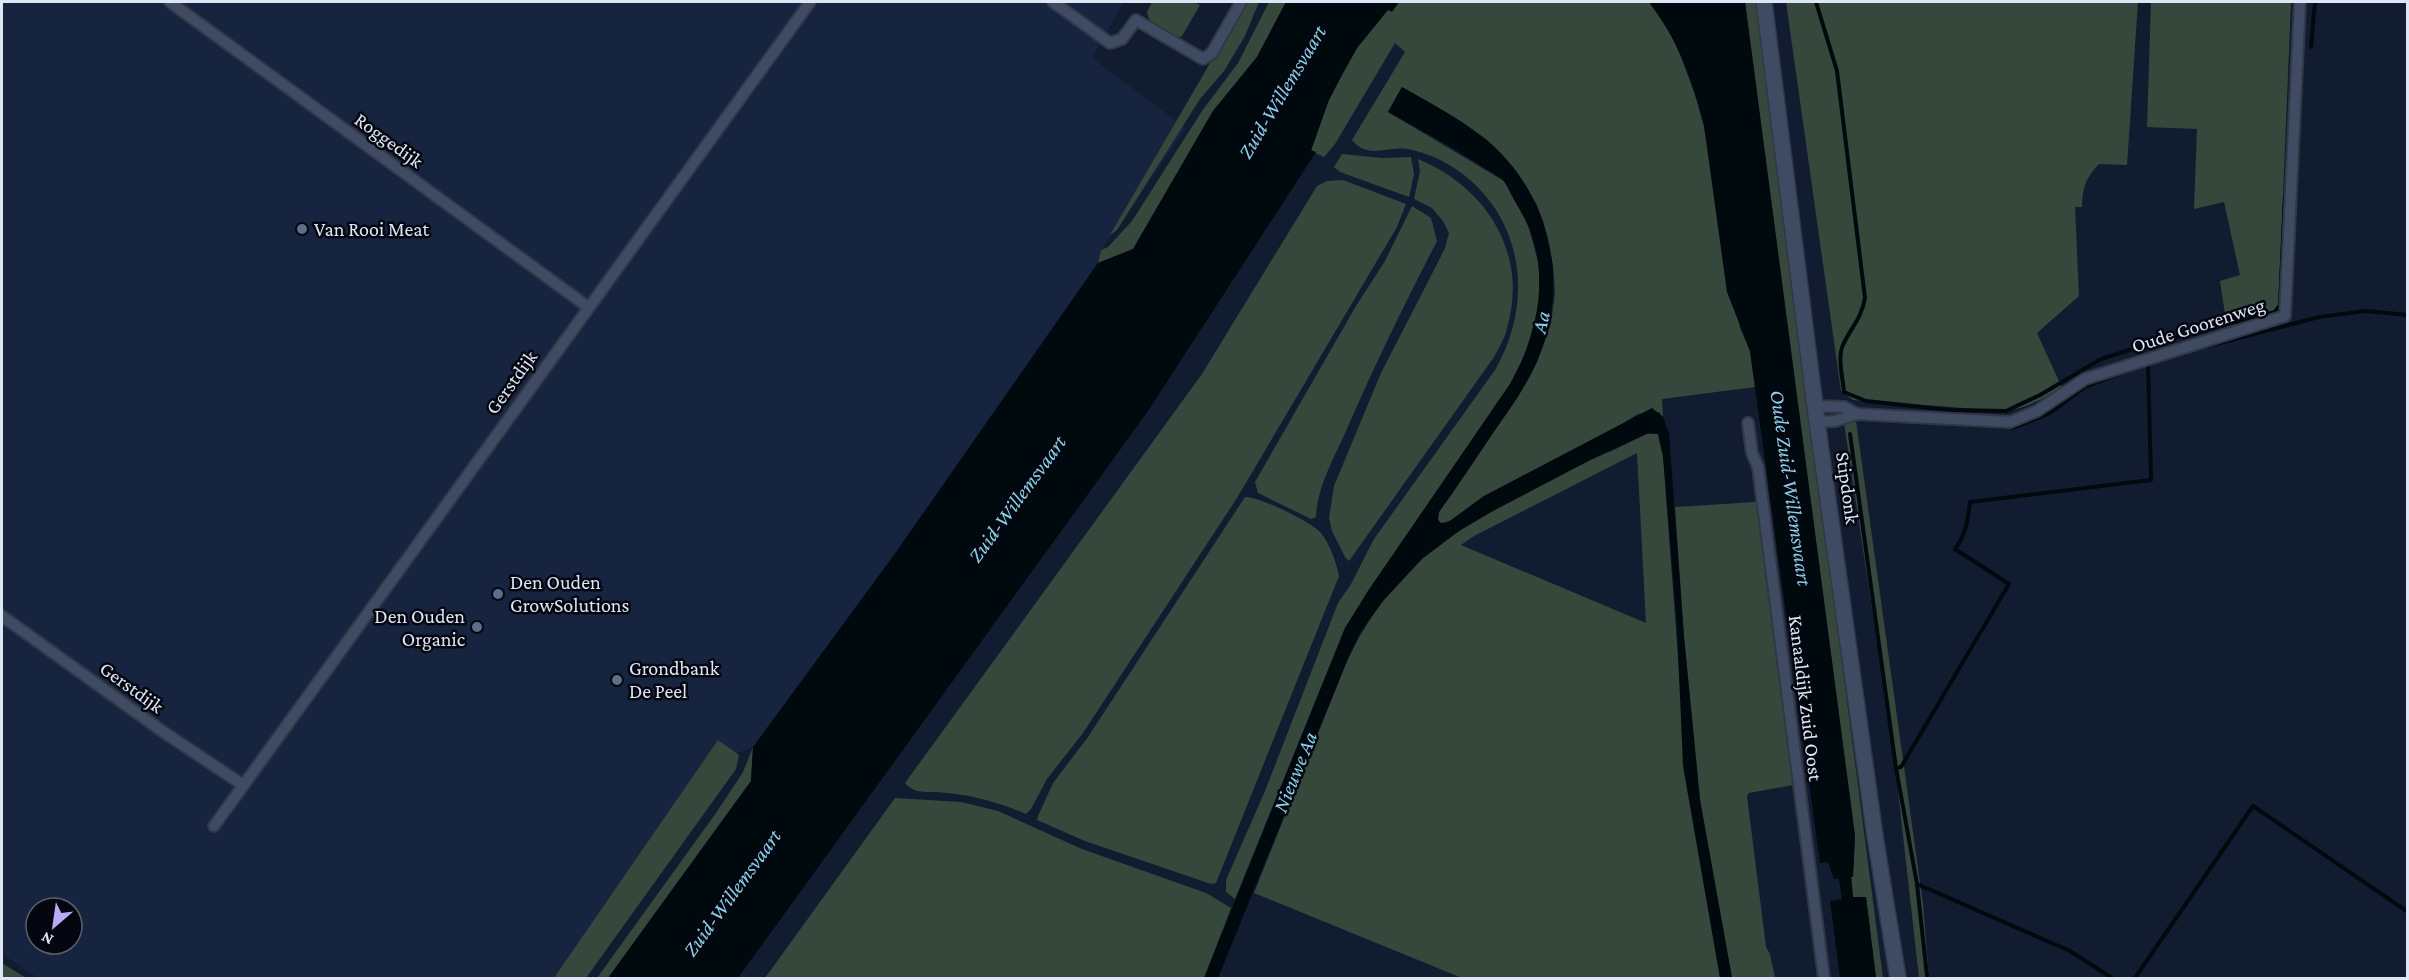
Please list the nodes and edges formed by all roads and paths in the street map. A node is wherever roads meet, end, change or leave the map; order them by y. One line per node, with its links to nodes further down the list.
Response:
1 (170, 2): 7 (street, Roggedijk)
2 (810, 2): 7 (street, Gerstdijk)
3 (1053, 2): 4 (street)
4 (1241, 2)
5 (1764, 2): 8 (main road, Stipdonk)
6 (2300, 2): 9 (street, Oude Goorenweg)
7 (588, 307): 13 (street, Gerstdijk)
8 (1815, 406): 9 (street, Oude Goorenweg); 10 (main road, Stipdonk)
9 (1857, 414): 10 (street, Oude Goorenweg)
10 (1817, 422): 16 (main road, Stipdonk)
11 (1748, 423): 15 (street, Kanaaldijk Zuid Oost)
12 (2, 616): 13 (street, Gerstdijk)
13 (243, 785): 14 (street, Gerstdijk)
14 (214, 826)
15 (1824, 978)
16 (1898, 978)

